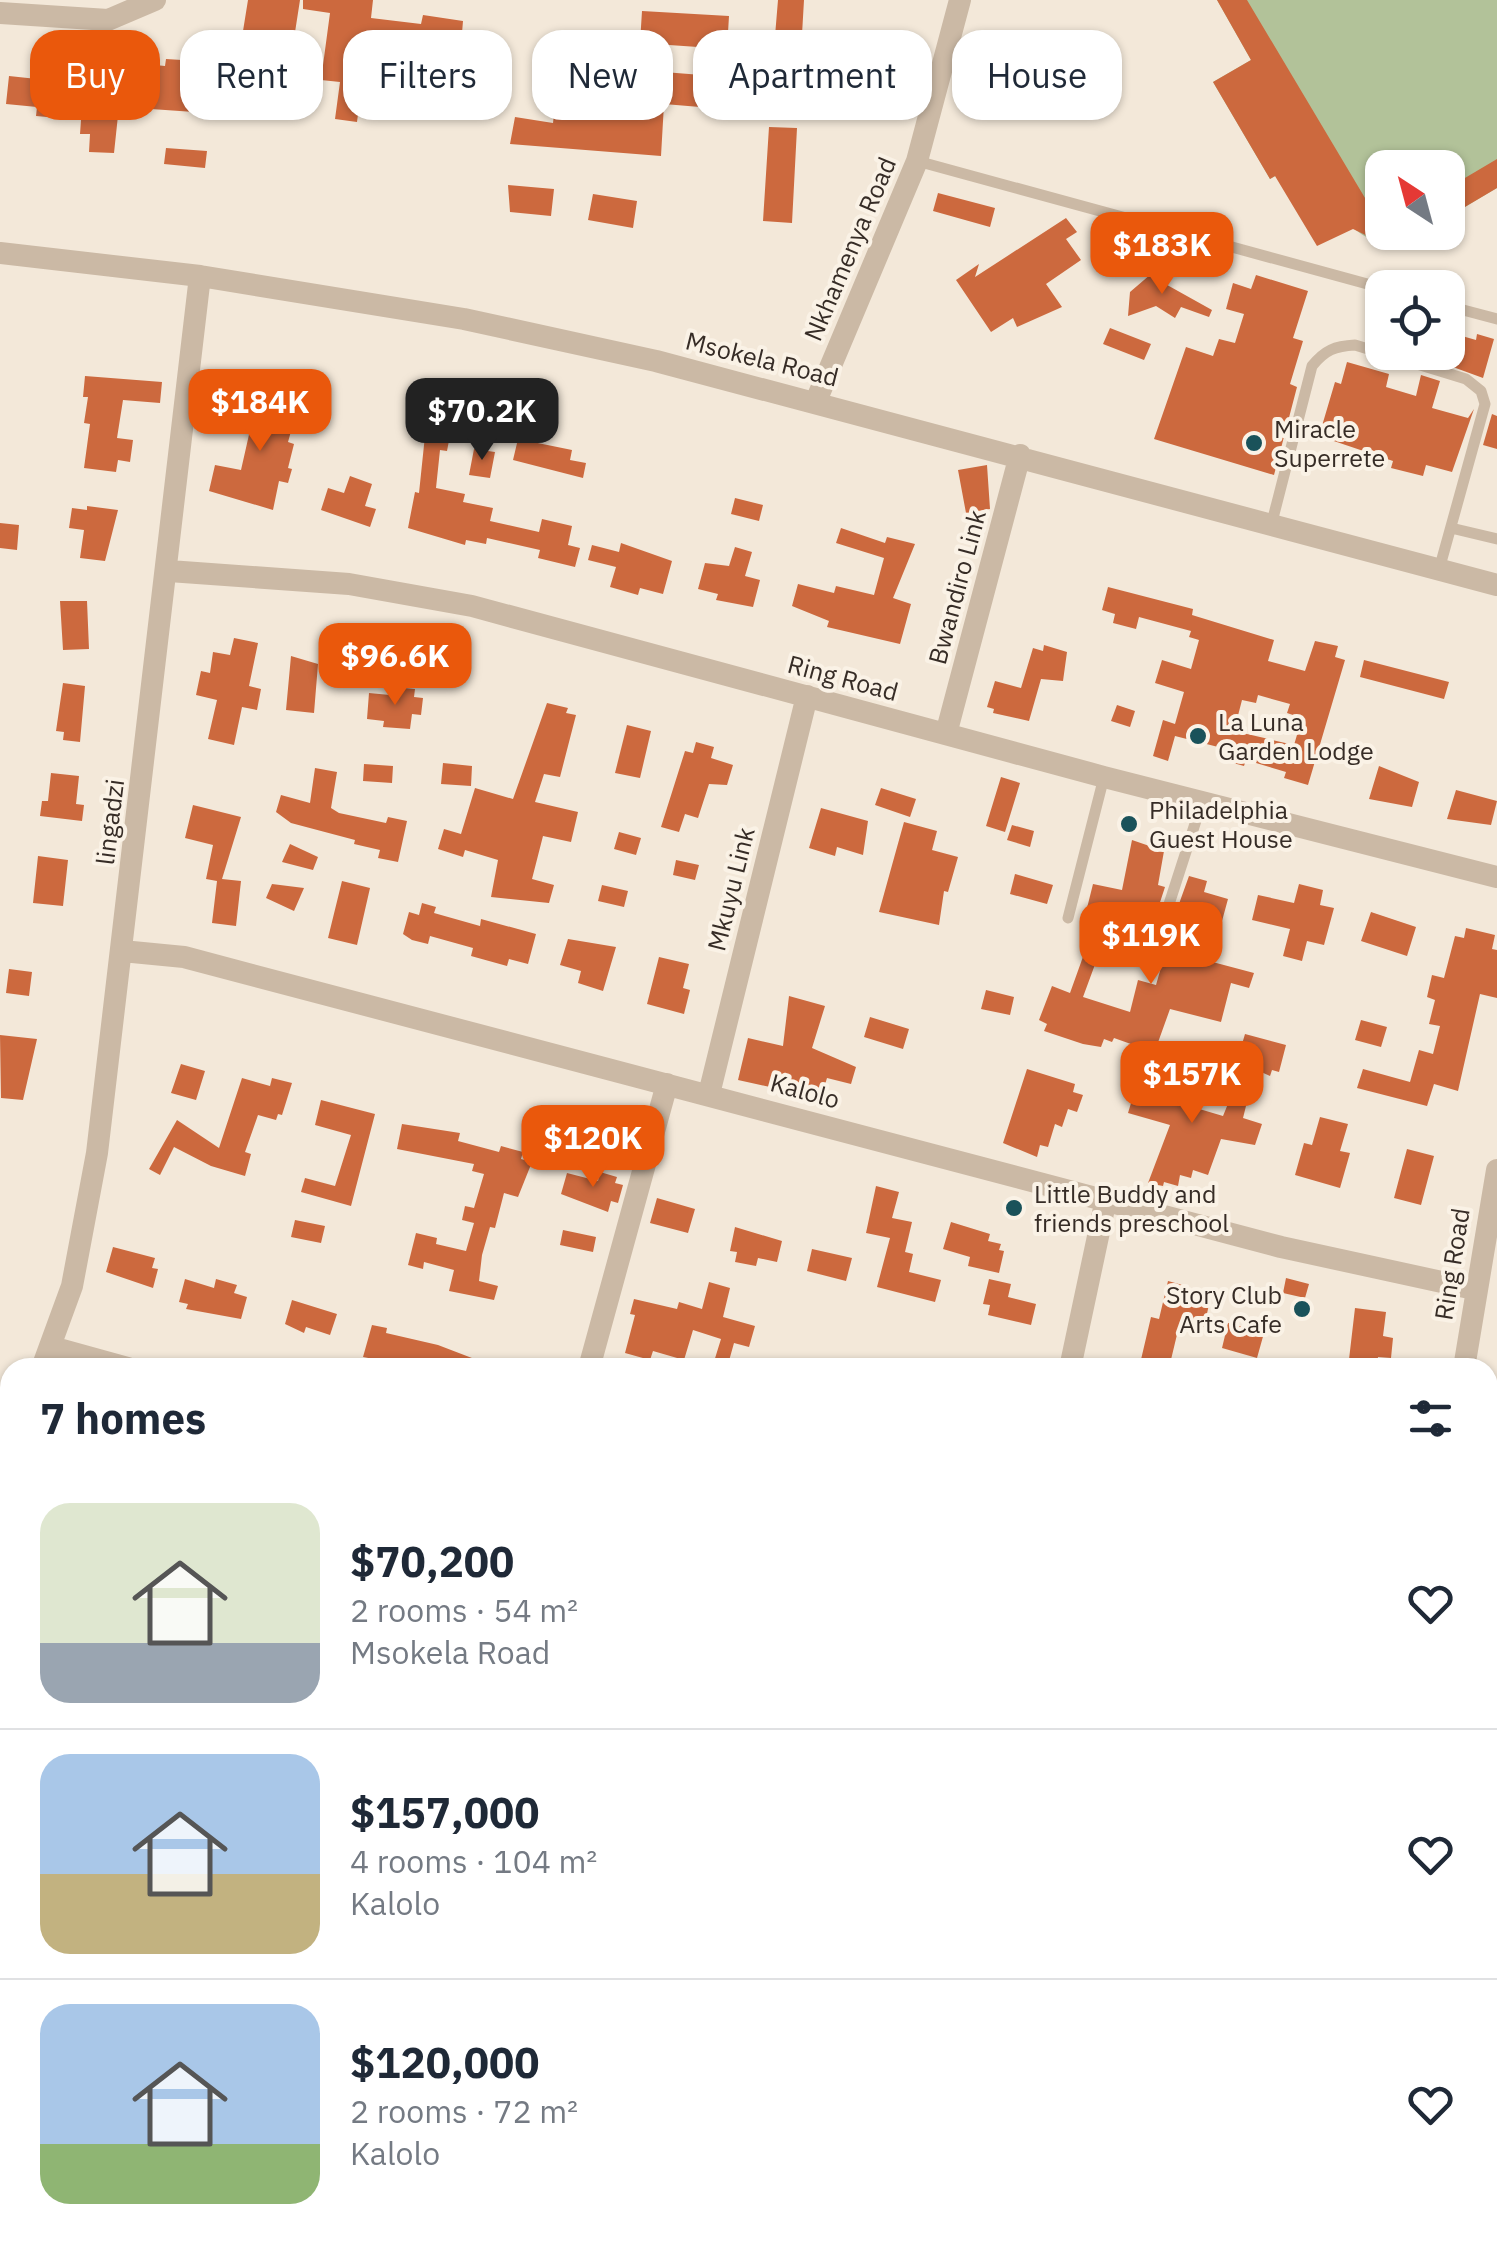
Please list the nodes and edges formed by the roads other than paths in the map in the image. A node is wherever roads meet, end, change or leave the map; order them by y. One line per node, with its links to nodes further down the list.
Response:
1 (155, 0): 3 (street)
2 (960, 0): 4 (street, Nkhamenya Road)
3 (0, 13)
4 (917, 162): 7 (lane); 10 (street, Nkhamenya Road)
5 (0, 254): 6 (street, Msokela Road)
6 (200, 276): 10 (street, Msokela Road); 16 (street, lingadzi)
7 (1365, 283)
8 (1465, 311): 9 (lane)
9 (1497, 319)
10 (816, 401): 11 (street, Msokela Road)
11 (1020, 455): 12 (street, Msokela Road); 19 (street, Bwandiro Link)
12 (1272, 522): 13 (lane); 15 (street, Msokela Road)
13 (1450, 528): 14 (lane); 15 (lane)
14 (1497, 539)
15 (1440, 566): 17 (street, Msokela Road)
16 (169, 571): 18 (street, Ring Road); 24 (street, lingadzi)
17 (1497, 585)
18 (807, 696): 19 (street, Ring Road); 27 (street, Mkuyu Link)
19 (946, 734): 20 (street, Ring Road)
20 (1104, 776): 21 (street, Ring Road); 23 (lane)
21 (1202, 802): 22 (street, Ring Road); 25 (lane)
22 (1497, 877)
23 (1068, 918)
24 (122, 951): 26 (street, Kalolo); 31 (street, lingadzi)
25 (1150, 963)
26 (668, 1084): 27 (street, Kalolo); 32 (street)
27 (709, 1094): 29 (street, Kalolo)
28 (1497, 1170): 30 (street, Ring Road)
29 (1106, 1199): 30 (street, Kalolo); 33 (street)
30 (1474, 1289): 34 (street, Ring Road)
31 (47, 1357)
32 (592, 1358)
33 (1072, 1358)
34 (1465, 1358)

